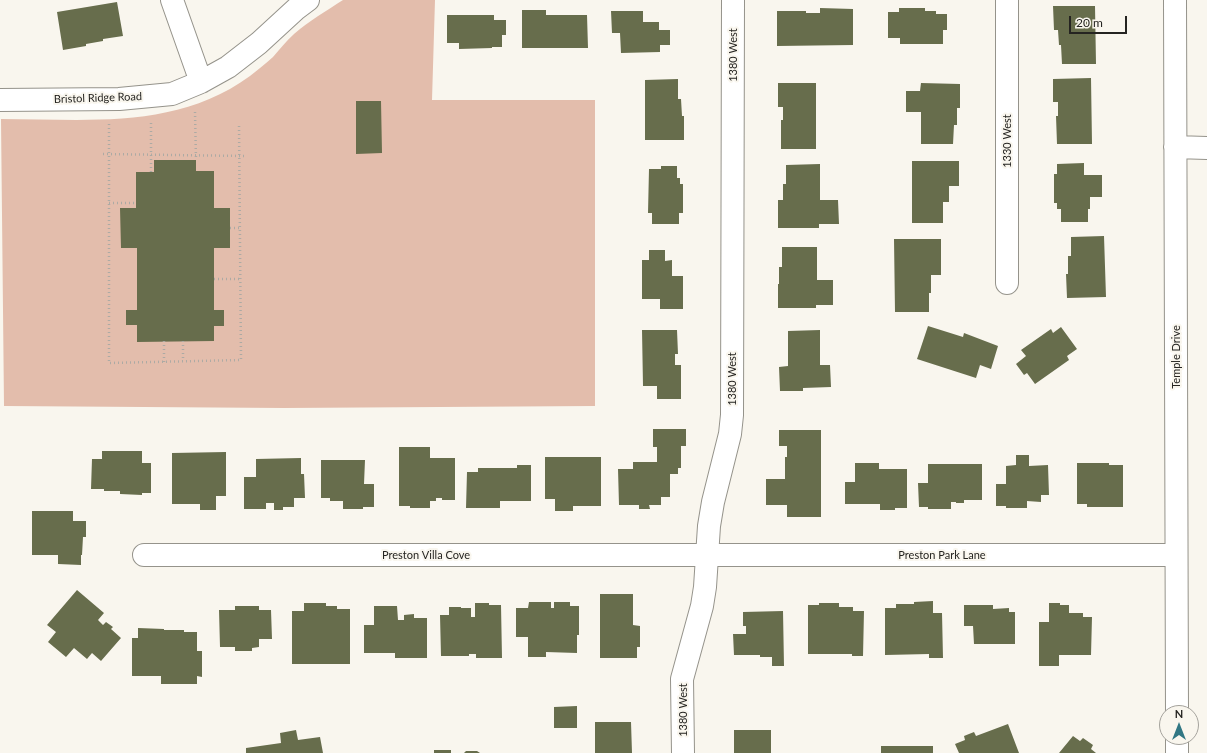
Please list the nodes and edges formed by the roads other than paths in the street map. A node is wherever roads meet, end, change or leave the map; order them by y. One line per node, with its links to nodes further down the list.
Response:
1 (172, 0): 6 (street)
2 (308, 0): 6 (street, Bristol Ridge Road)
3 (733, 0): 12 (street, 1380 West)
4 (1007, 0): 10 (street, 1330 West)
5 (1175, 0): 8 (street, Temple Drive)
6 (201, 82): 7 (street, Bristol Ridge Road)
7 (0, 100)
8 (1175, 147): 9 (street); 13 (street, Temple Drive)
9 (1207, 148)
10 (1007, 283)
11 (144, 555): 12 (street, Preston Villa Cove)
12 (707, 555): 13 (street, Preston Park Lane); 15 (street, 1380 West)
13 (1176, 555): 14 (street, Temple Drive)
14 (1177, 705)
15 (683, 753)

